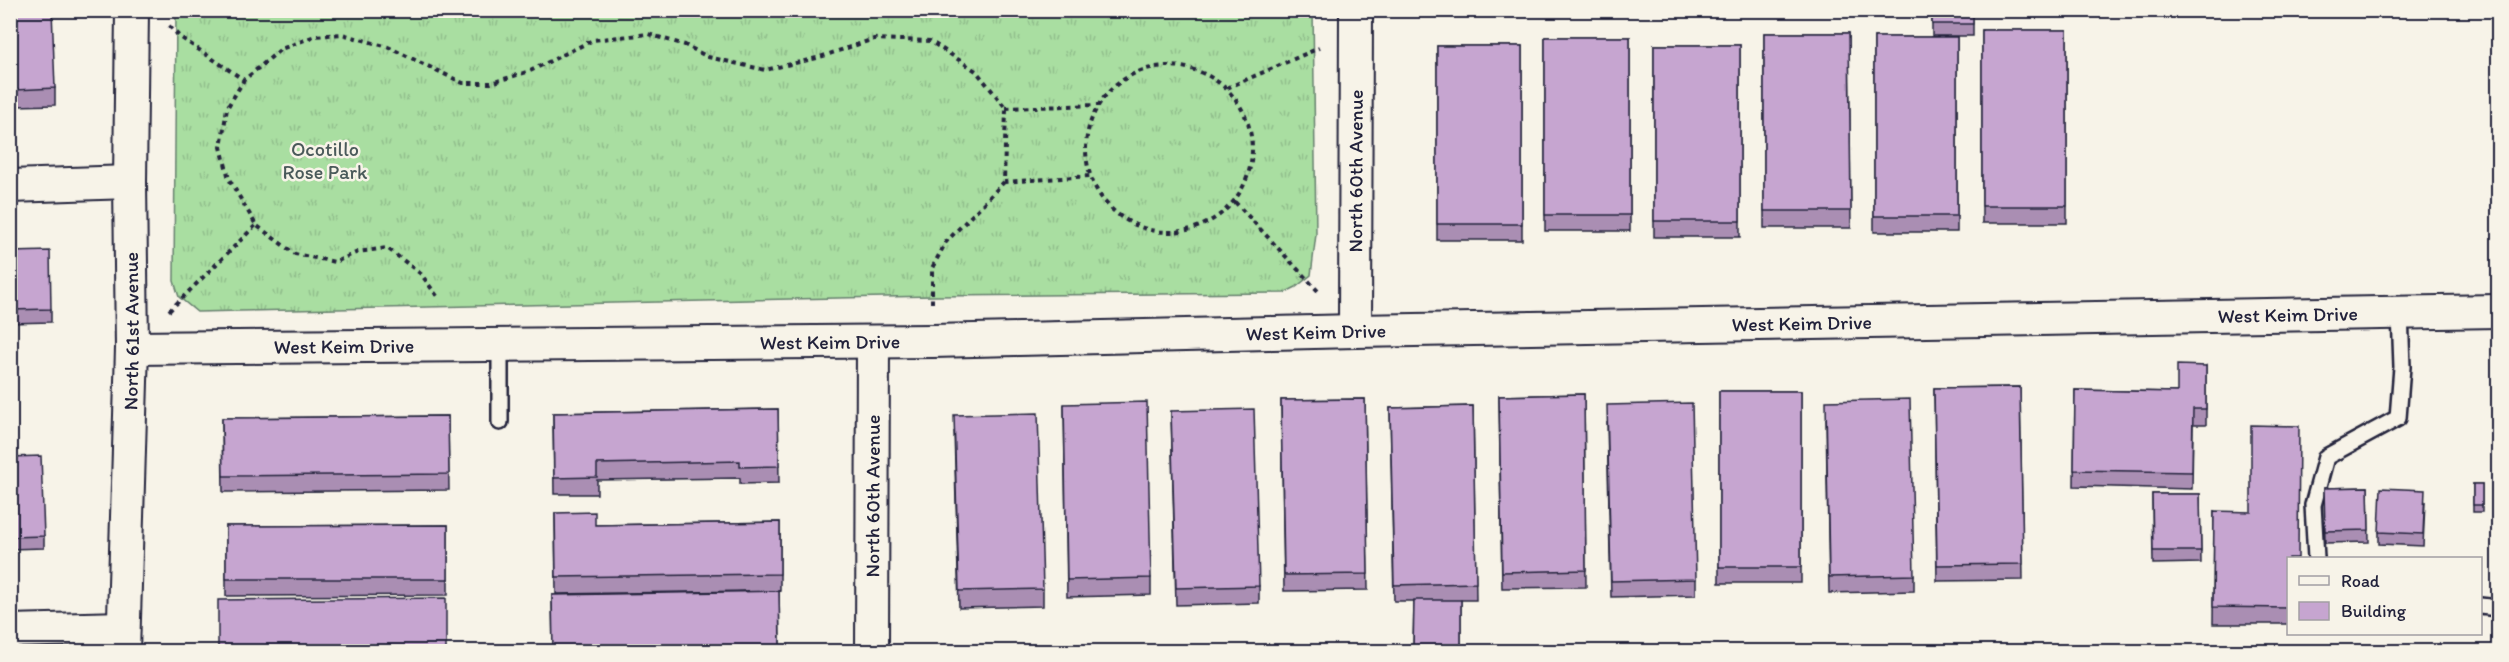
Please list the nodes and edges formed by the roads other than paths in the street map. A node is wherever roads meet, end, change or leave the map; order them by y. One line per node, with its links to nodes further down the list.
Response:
1 (132, 10): 3 (street, North 61st Avenue)
2 (1356, 21): 7 (street, North 60th Avenue)
3 (130, 182): 4 (street); 10 (street, North 61st Avenue)
4 (10, 186)
5 (2499, 311): 6 (street, West Keim Drive)
6 (2400, 312): 7 (street, West Keim Drive); 12 (lane)
7 (1355, 331): 8 (street, West Keim Drive)
8 (873, 342): 9 (street, West Keim Drive); 17 (street, North 60th Avenue)
9 (500, 344): 10 (street, West Keim Drive); 11 (lane)
10 (132, 348): 16 (street, North 61st Avenue)
11 (500, 422)
12 (2316, 557)
13 (2482, 606): 14 (lane)
14 (2499, 608)
15 (10, 631): 16 (street)
16 (123, 640)
17 (872, 651)

